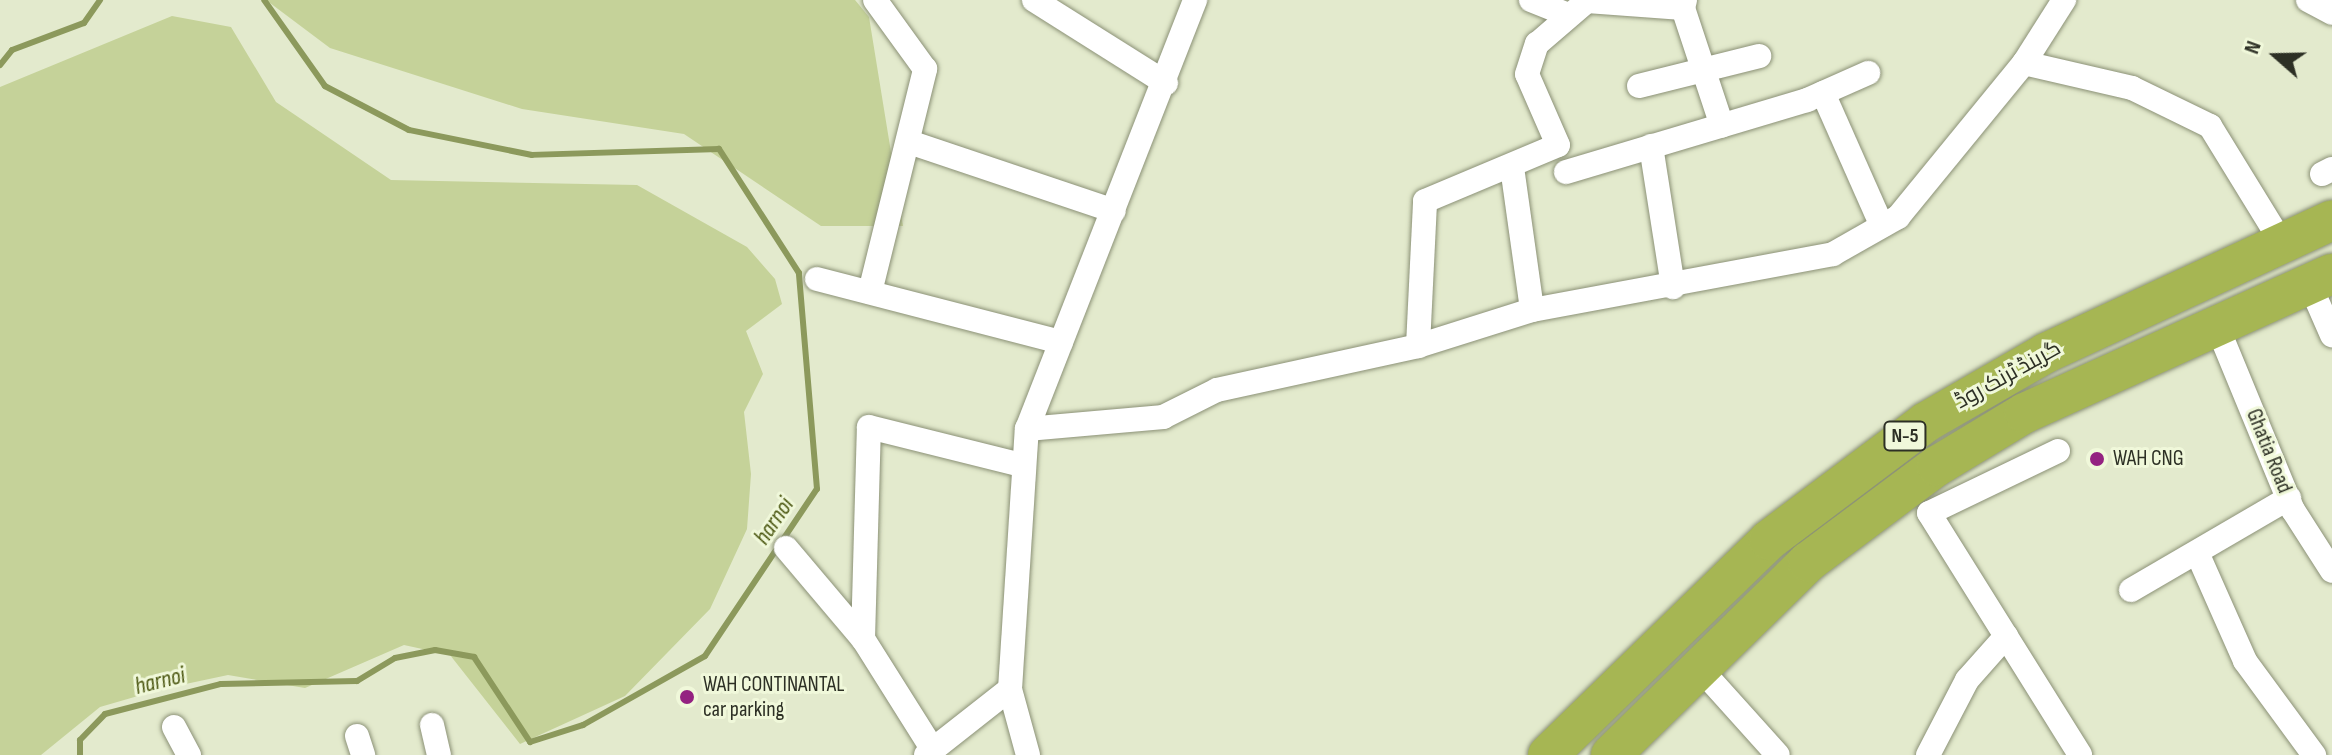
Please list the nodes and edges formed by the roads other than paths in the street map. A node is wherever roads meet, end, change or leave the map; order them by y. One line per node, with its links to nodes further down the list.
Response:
1 (1034, 0): 14 (street)
2 (1195, 0): 14 (street)
3 (1531, 0): 9 (street)
4 (2064, 0): 11 (street)
5 (2308, 0): 8 (street)
6 (883, 3): 18 (street)
7 (1684, 4): 9 (street); 12 (street)
8 (2332, 13)
9 (1566, 14): 20 (street)
10 (1759, 56): 12 (street)
11 (2024, 63): 24 (street); 25 (street)
12 (1703, 69): 15 (street); 17 (street)
13 (1868, 73): 16 (street)
14 (1166, 83): 22 (street)
15 (1639, 86)
16 (1823, 93): 17 (street); 24 (street)
17 (1722, 126): 19 (street)
18 (909, 142): 22 (street); 29 (street)
19 (1651, 146): 21 (street); 28 (street)
20 (1512, 167): 30 (street); 34 (street)
21 (1566, 172)
22 (1114, 211): 33 (street)
23 (2332, 220): 25 (highway, گرینڈ ٹرنک روڈ / N-5)
24 (1882, 226): 28 (street)
25 (2282, 243): 53 (highway, گرینڈ ٹرنک روڈ / N-5)
26 (817, 279): 29 (street)
27 (2321, 279): 31 (highway, گرینڈ ٹرنک روڈ / N-5); 32 (street)
28 (1673, 287): 30 (street)
29 (870, 292): 33 (street)
30 (1532, 310): 34 (street)
31 (2217, 326): 38 (street, Ghatia Road); 45 (highway, گرینڈ ٹرنک روڈ / N-5)
32 (2332, 335)
33 (1061, 342): 35 (street)
34 (1418, 346): 35 (street)
35 (1027, 429): 37 (street)
36 (2058, 451): 43 (street)
37 (1021, 465): 44 (street); 46 (street)
38 (2289, 498): 40 (street); 41 (street, Ghatia Road)
39 (786, 548): 44 (street)
40 (2199, 557): 42 (street); 58 (street)
41 (2332, 571)
42 (2131, 590)
43 (2006, 636): 56 (street); 57 (street)
44 (863, 639): 49 (street)
45 (1696, 664): 54 (highway, گرینڈ ٹرنک روڈ / N-5); 55 (street)
46 (1010, 689): 49 (street); 52 (street)
47 (432, 725): 51 (street)
48 (174, 727): 50 (street)
49 (929, 753)
50 (189, 755)
51 (439, 755)
52 (1028, 755)
53 (1548, 755)
54 (1611, 755)
55 (1778, 755)
56 (1928, 755)
57 (2080, 755)
58 (2314, 755)

